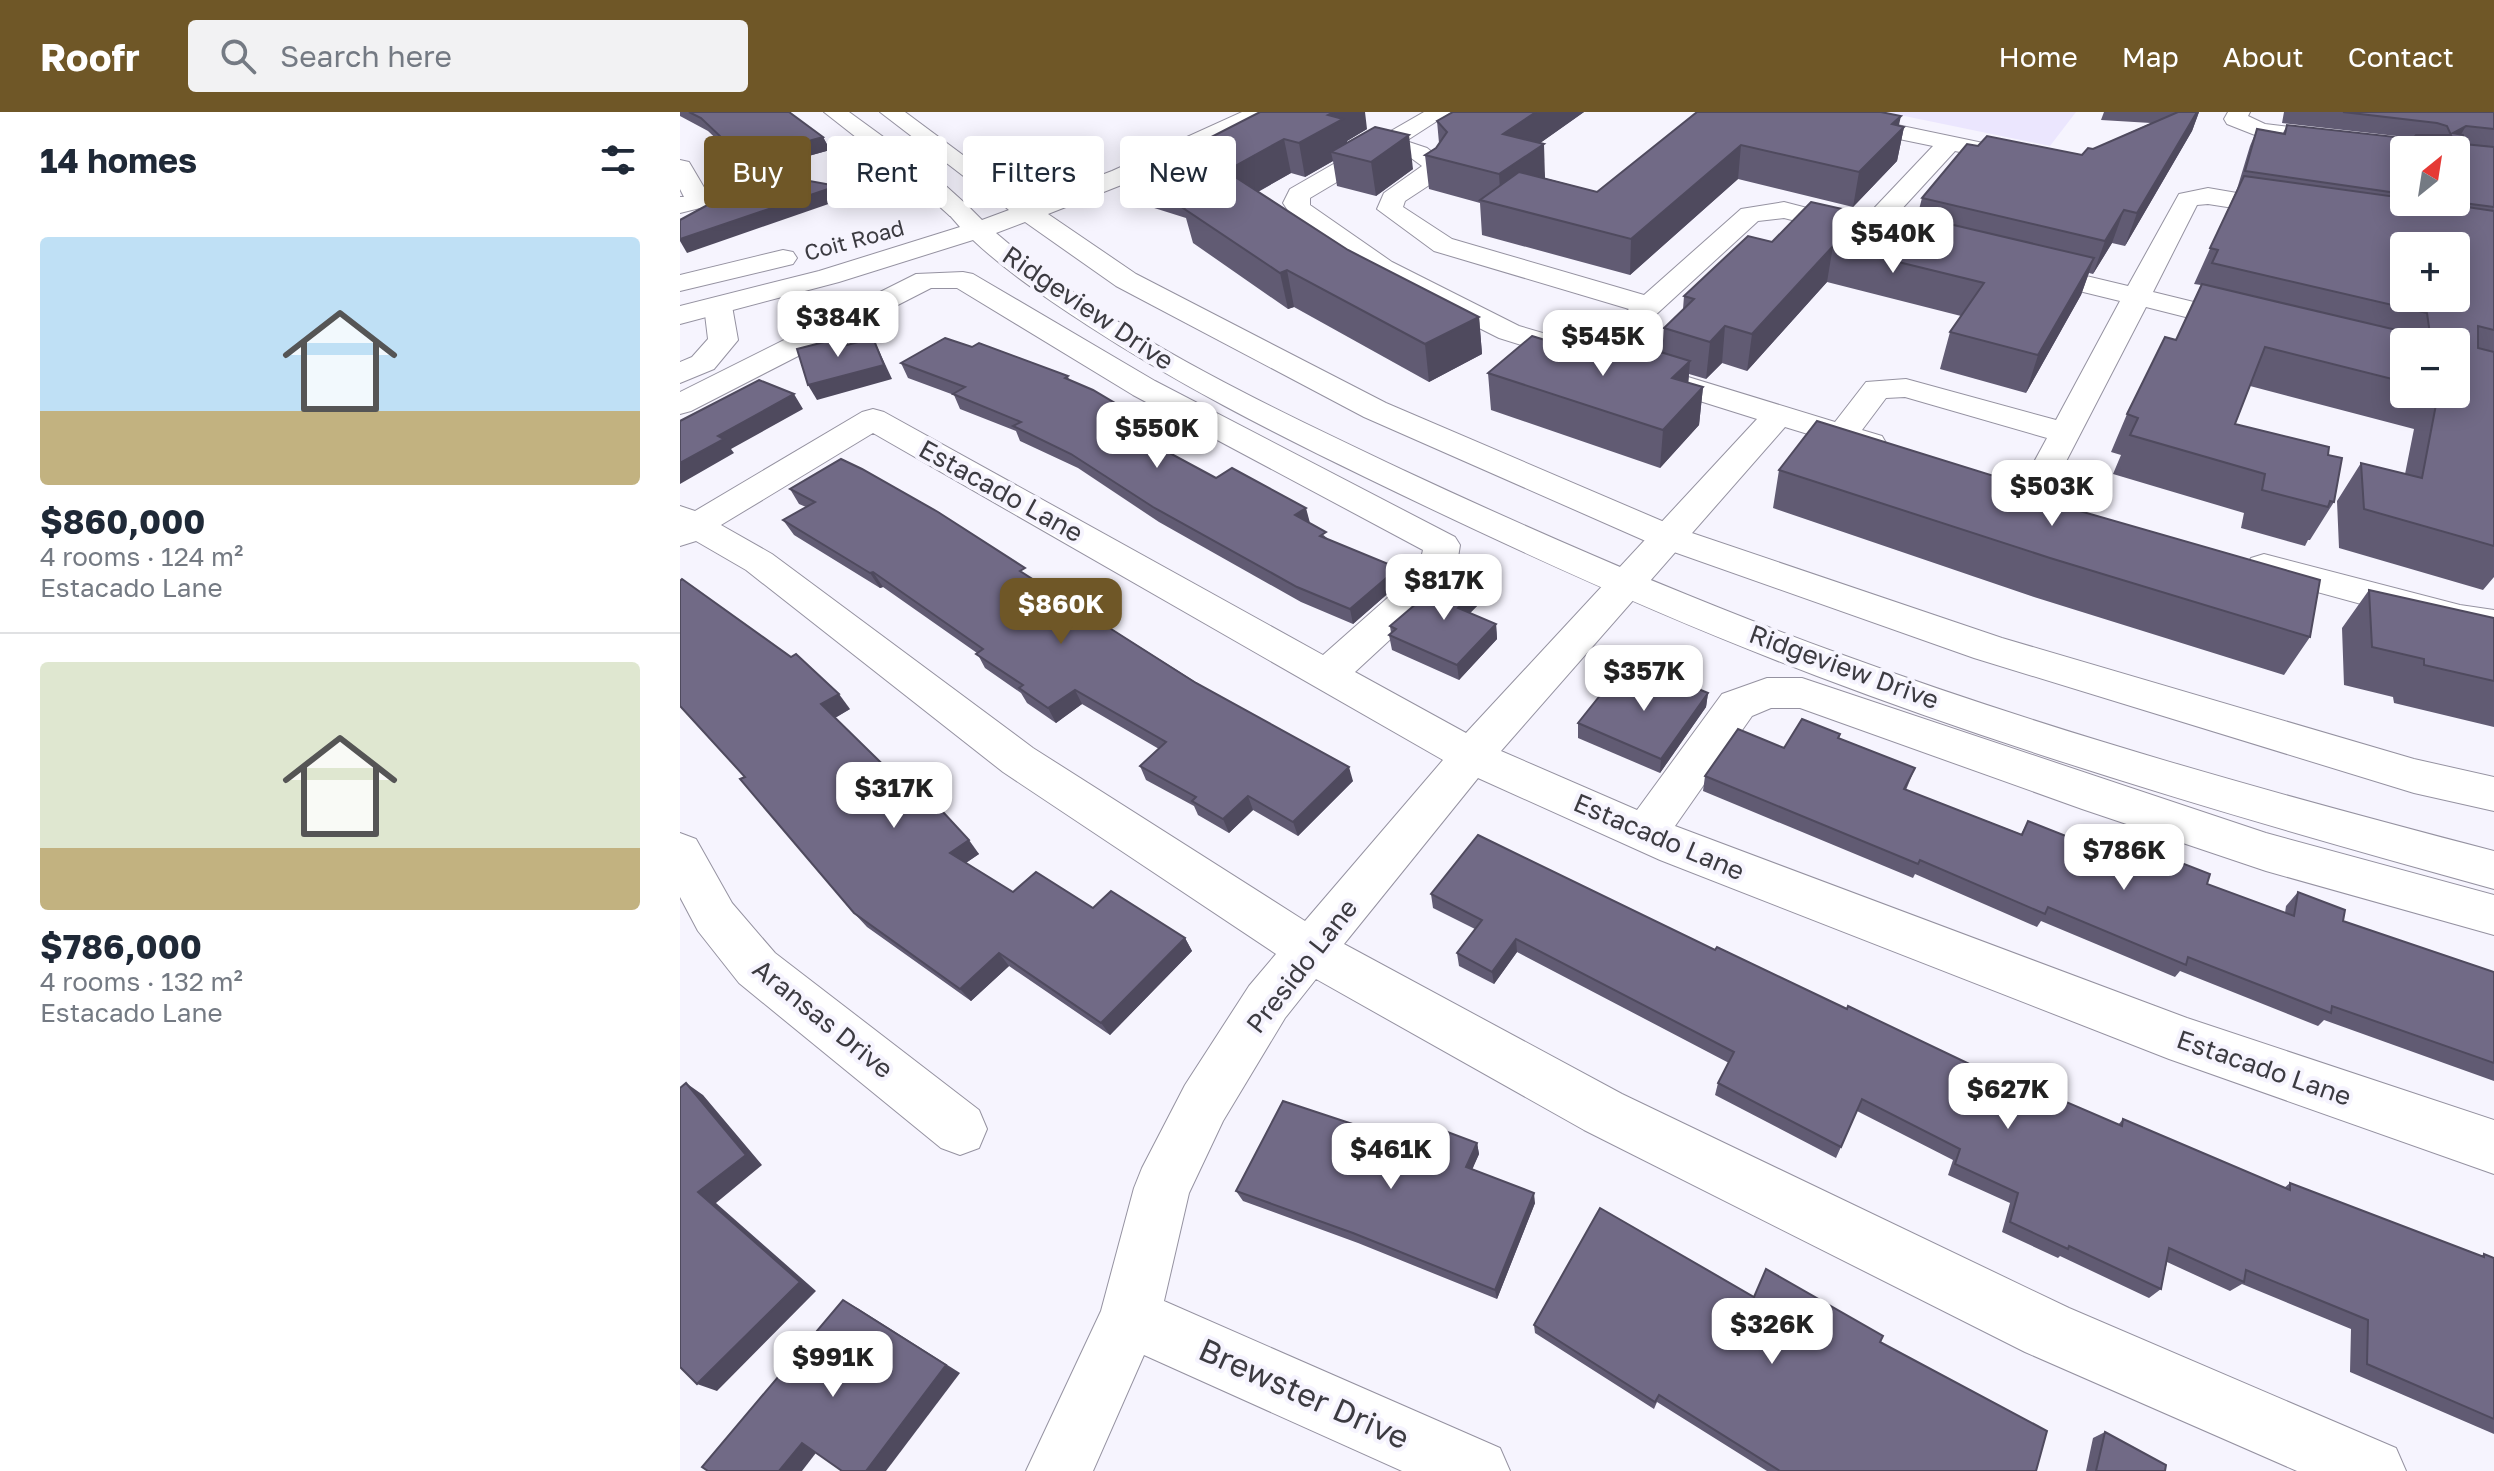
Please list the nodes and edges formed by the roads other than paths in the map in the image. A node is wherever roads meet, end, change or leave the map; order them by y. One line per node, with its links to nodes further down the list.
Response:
1 (835, 112): 19 (main road, Ridgeview Drive)
2 (891, 112): 12 (main road, Ridgeview Drive)
3 (1260, 112): 18 (main road, Coit Road)
4 (1802, 112): 9 (main road)
5 (1394, 115): 6 (main road)
6 (1432, 117): 8 (main road)
7 (2241, 118): 10 (main road)
8 (1387, 143): 23 (main road); 26 (main road)
9 (1949, 143): 11 (main road); 21 (main road)
10 (2390, 146)
11 (2026, 159)
12 (963, 165)
13 (680, 167): 14 (main road)
14 (689, 203)
15 (987, 208): 19 (main road, Coit Road)
16 (1022, 208): 18 (main road, Ridgeview Drive)
17 (2313, 212): 28 (main road)
18 (1029, 213): 19 (main road, Coit Road); 42 (main road, Ridgeview Drive)
19 (968, 221): 20 (main road, Coit Road); 29 (main road, Coit Road); 44 (main road, Ridgeview Drive)
20 (920, 222)
21 (1867, 231): 22 (main road); 30 (main road)
22 (1897, 238)
23 (1443, 245): 26 (main road); 30 (main road)
24 (805, 253): 27 (main road, Coit Road)
25 (2002, 264): 28 (main road)
26 (1382, 268): 33 (main road)
27 (680, 283)
28 (2137, 297): 32 (main road); 37 (main road)
29 (718, 306): 31 (main road, Coit Road); 34 (main road)
30 (1650, 306): 33 (main road)
31 (680, 315)
32 (2270, 329)
33 (1593, 357): 36 (main road)
34 (680, 374)
35 (680, 404): 46 (main road)
36 (1780, 413): 38 (main road); 42 (main road, Presido Lane)
37 (2065, 433): 38 (main road); 40 (main road)
38 (1842, 434): 39 (main road)
39 (1900, 453)
40 (2031, 497)
41 (685, 526): 46 (main road, Estacado Lane); 53 (main road)
42 (1670, 538): 44 (main road, Presido Lane); 48 (main road, Ridgeview Drive)
43 (2234, 558): 45 (main road)
44 (1628, 585): 47 (main road, Presido Lane); 51 (main road, Ridgeview Drive)
45 (2494, 623)
46 (1326, 675): 47 (main road, Estacado Lane)
47 (1471, 756): 49 (main road, Estacado Lane); 53 (main road, Presido Lane)
48 (2494, 794)
49 (1645, 833): 52 (main road); 55 (main road, Estacado Lane)
50 (680, 852): 54 (main road, Aransas Drive)
51 (2494, 870)
52 (2494, 915)
53 (1311, 951): 56 (main road, Presido Lane); 59 (main road)
54 (960, 1129)
55 (2494, 1147)
56 (1130, 1317): 57 (main road, Presido Lane); 58 (main road, Brewster Drive)
57 (1059, 1471)
58 (1477, 1471)
59 (2373, 1471)

